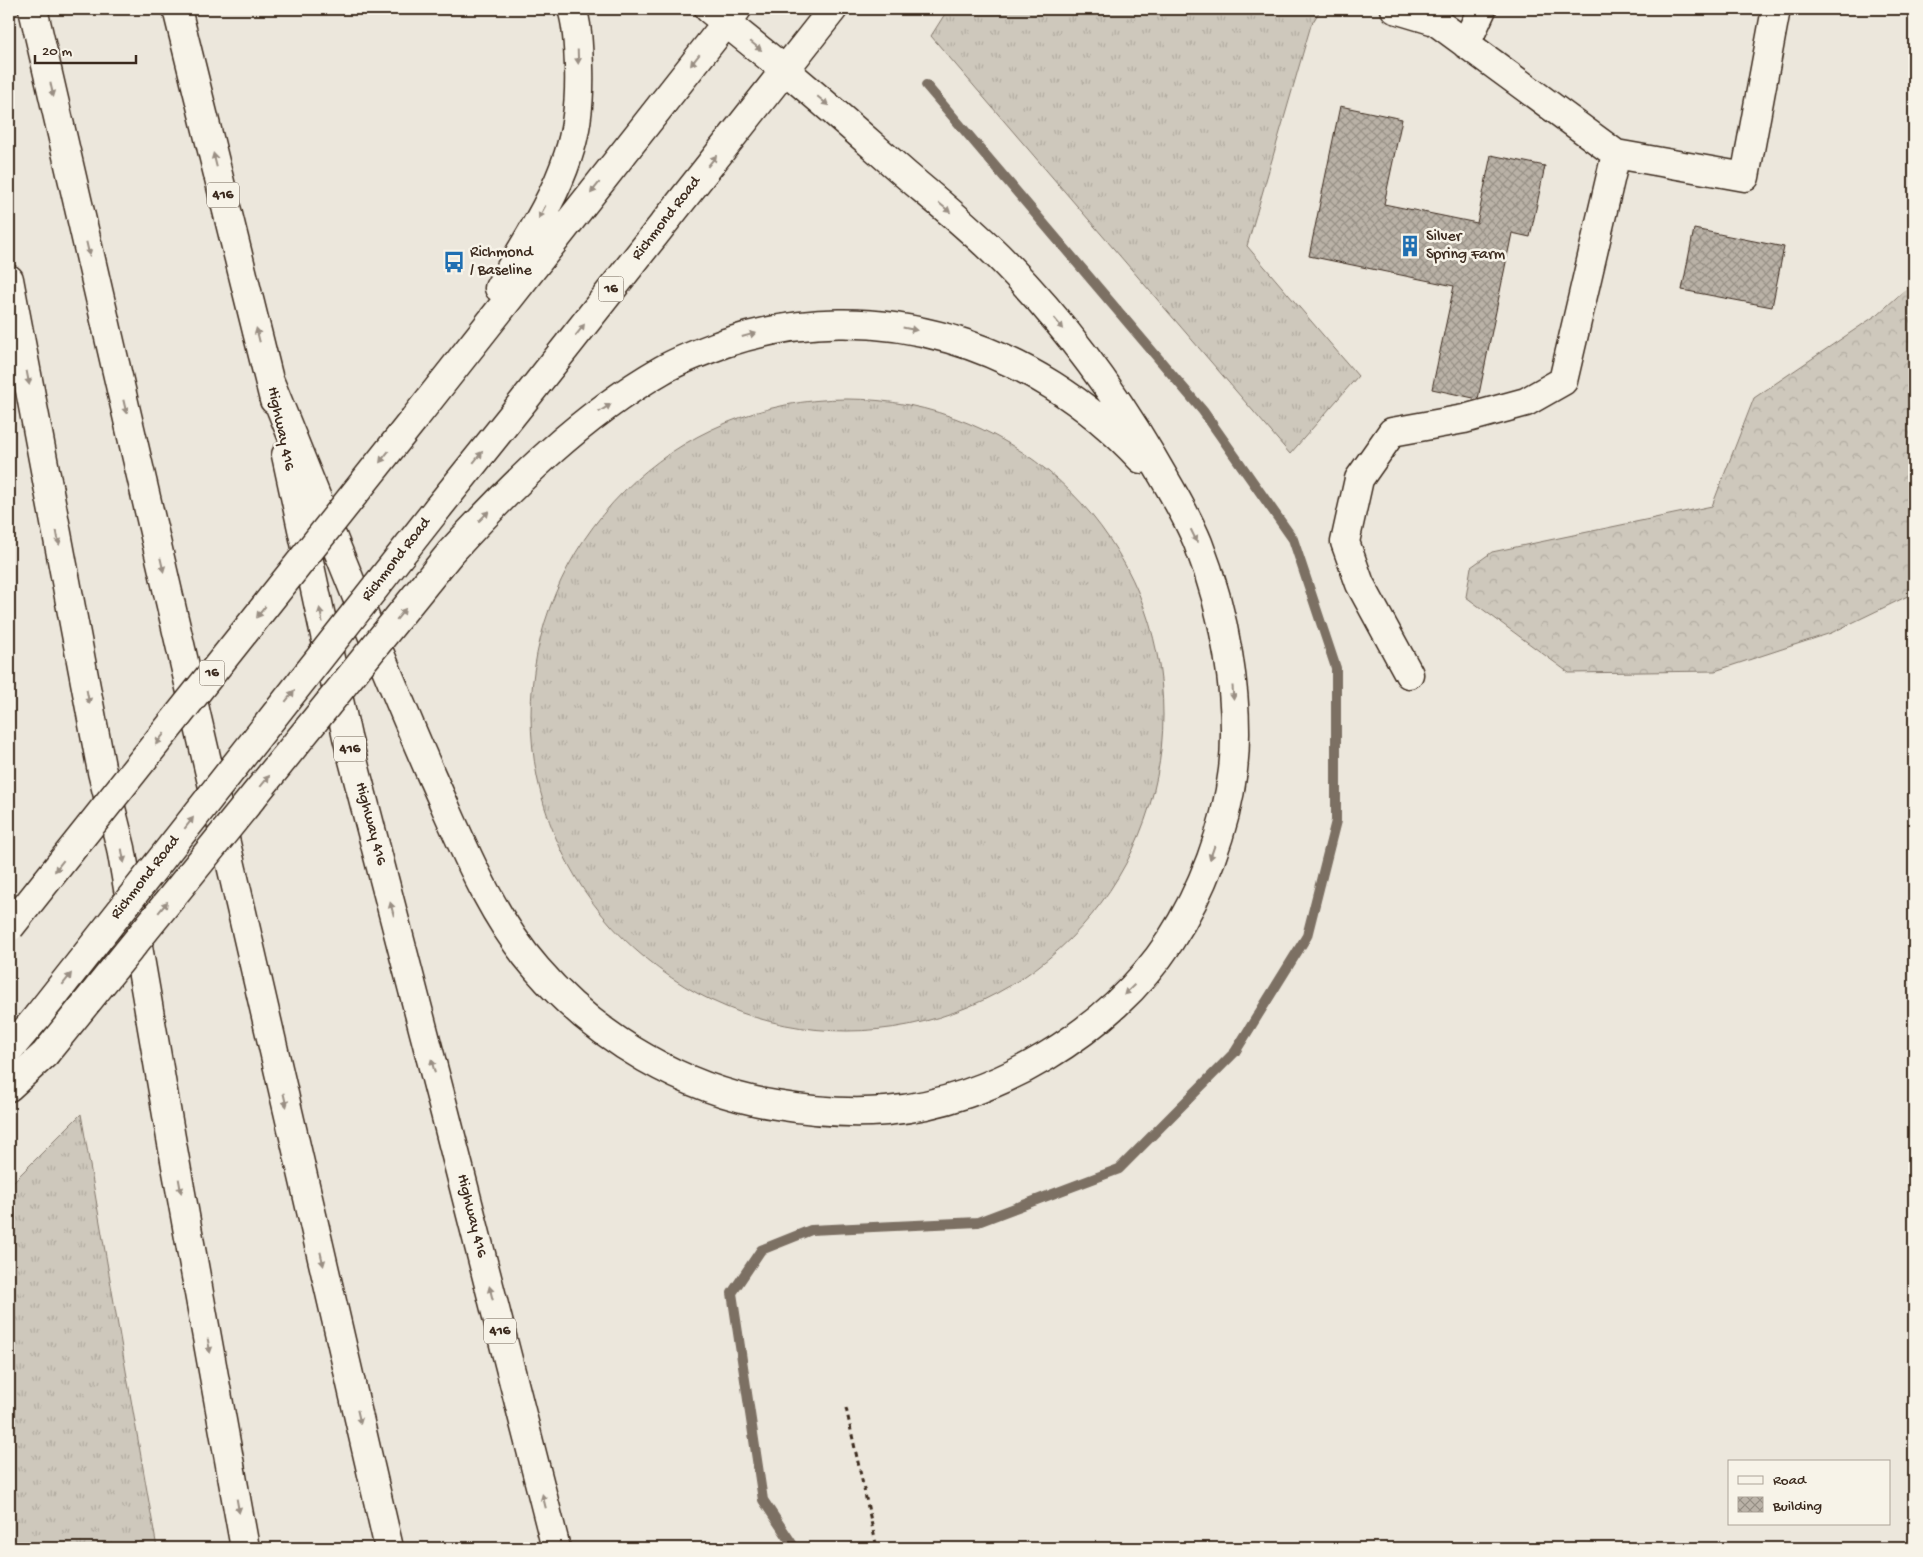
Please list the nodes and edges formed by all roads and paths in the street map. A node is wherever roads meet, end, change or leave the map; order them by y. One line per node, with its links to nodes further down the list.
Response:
1 (33, 9): 22 (main road, one-way to 22)
2 (177, 9): 14 (main road, Highway 416 / 416, one-way to 2)
3 (572, 9): 13 (main road, one-way to 13)
4 (1395, 9): 9 (main road)
5 (1482, 9): 9 (main road)
6 (1776, 9): 11 (main road)
7 (724, 13): 10 (main road, 16, one-way to 10); 13 (main road, 16, one-way to 13)
8 (821, 13): 10 (main road, 16)
9 (1466, 44): 11 (main road)
10 (785, 70): 15 (main road, one-way to 15); 18 (main road, Richmond Road / 16, one-way to 10, bridge)
11 (1616, 154): 16 (main road)
12 (9, 279): 21 (main road, one-way to 21)
13 (452, 370): 17 (main road, 16, one-way to 17, bridge)
14 (270, 382): 15 (main road, one-way to 14); 23 (main road, Highway 416 / 416, one-way to 14)
15 (1173, 492): 19 (main road, one-way to 15, bridge)
16 (1409, 674)
17 (9, 928)
18 (9, 1050)
19 (9, 1087)
20 (846, 1408): 24 (path)
21 (245, 1548)
22 (389, 1548)
23 (556, 1548)
24 (877, 1548)

